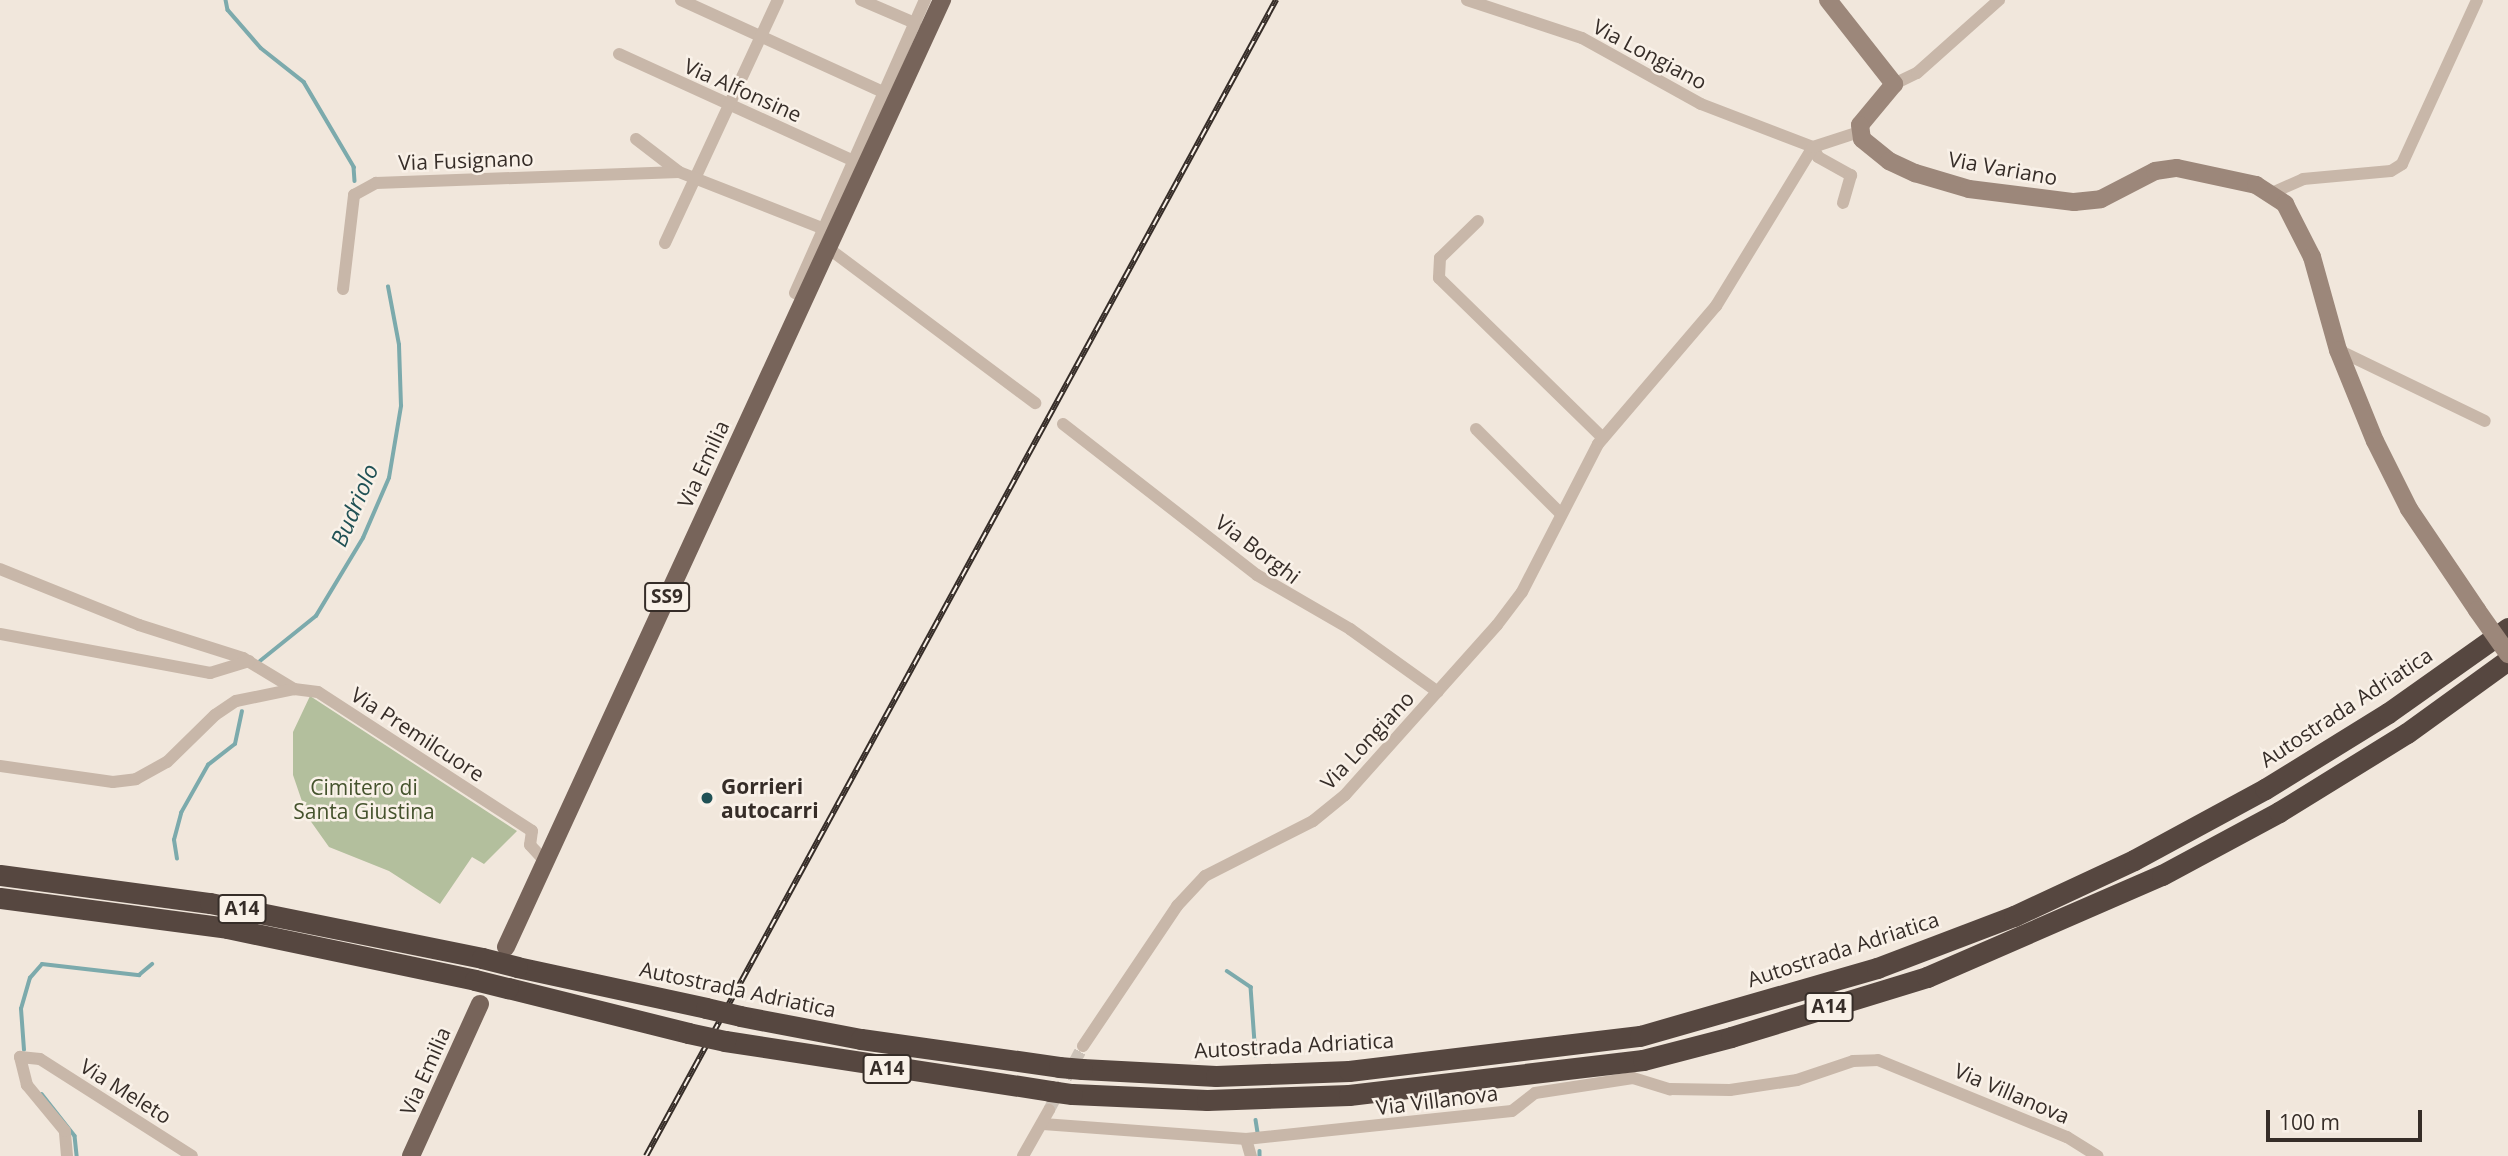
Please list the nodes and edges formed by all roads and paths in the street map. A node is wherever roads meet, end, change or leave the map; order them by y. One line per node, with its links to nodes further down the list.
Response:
1 (681, 0): 11 (street)
2 (778, 0): 11 (street)
3 (861, 0): 10 (street)
4 (925, 0): 10 (street, Via Emilia)
5 (942, 0): 25 (main road, Via Emilia / SS9)
6 (1466, 0): 18 (street, Via Longiano)
7 (1828, 0): 13 (street)
8 (2000, 0): 13 (street)
9 (2477, 0): 22 (street)
10 (915, 23): 14 (street, Via Emilia)
11 (761, 36): 14 (street); 15 (street)
12 (619, 54): 15 (street, Via Alfonsine)
13 (1895, 84): 16 (street)
14 (883, 92): 19 (street, Via Emilia)
15 (730, 106): 19 (street, Via Alfonsine); 21 (street)
16 (1859, 132): 18 (street); 22 (street, Via Variano)
17 (636, 139): 20 (street, Via Fusignano)
18 (1813, 147): 23 (street, Via Longiano); 36 (street, Via Longiano)
19 (852, 160): 25 (street, Via Emilia)
20 (679, 172): 21 (street, Via Fusignano); 27 (street, Via Fusignano)
21 (695, 179): 25 (street, Via Fusignano); 26 (street)
22 (2272, 193): 29 (street)
23 (1843, 202)
24 (1478, 221): 36 (street)
25 (828, 236): 28 (street, Via Emilia); 32 (street); 48 (main road, Via Emilia / SS9)
26 (665, 243)
27 (343, 289)
28 (795, 293)
29 (2338, 350): 30 (street); 31 (street)
30 (2366, 365): 31 (street); 33 (street)
31 (2348, 377): 41 (street, bridge)
32 (1035, 403)
33 (2485, 421)
34 (1063, 424): 45 (street, Via Borghi)
35 (1476, 429): 37 (street)
36 (1603, 438): 37 (street, Via Longiano)
37 (1561, 514): 45 (street, Via Longiano)
38 (0, 569): 43 (street, Via Premilcuore)
39 (2508, 628): 50 (highway, Autostrada Adriatica / A14, bridge)
40 (0, 634): 43 (street)
41 (2508, 654)
42 (2508, 660): 55 (highway, A14, bridge)
43 (249, 661): 44 (street, Via Premilcuore)
44 (294, 689): 46 (street); 47 (street, Via Premilcuore)
45 (1438, 692): 54 (street, Via Longiano)
46 (0, 766)
47 (532, 831): 48 (street, Via Premilcuore); 49 (street)
48 (555, 841): 49 (main road, Via Emilia / SS9)
49 (545, 861): 52 (main road, Via Emilia / SS9)
50 (0, 875)
51 (0, 898): 55 (highway, A14, bridge)
52 (506, 947)
53 (480, 1004): 60 (main road, Via Emilia)
54 (1083, 1045)
55 (1049, 1100): 56 (street)
56 (1043, 1124): 57 (street, Via Villanova); 61 (street)
57 (1246, 1139): 62 (street); 63 (street, Via Villanova)
58 (67, 1156): 59 (street, Via Meleto)
59 (192, 1156)
60 (411, 1156)
61 (1023, 1156)
62 (1251, 1156)
63 (2097, 1156)

